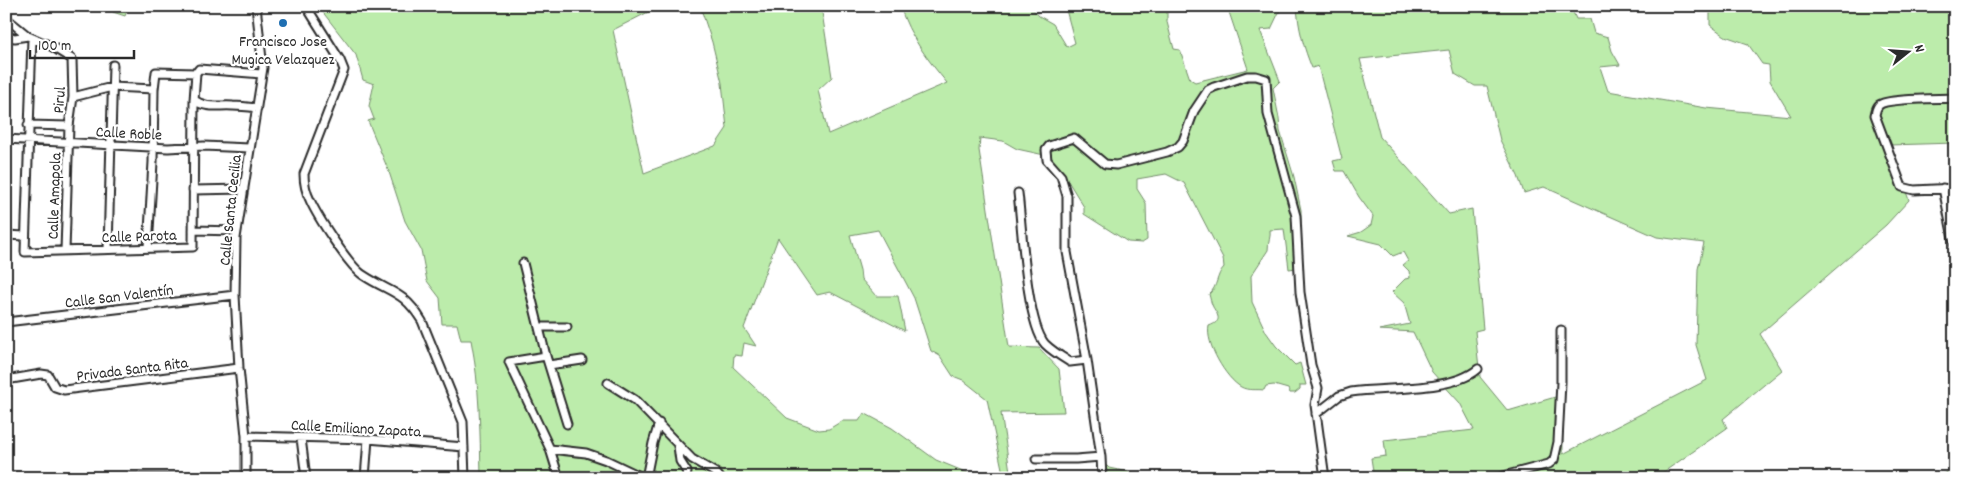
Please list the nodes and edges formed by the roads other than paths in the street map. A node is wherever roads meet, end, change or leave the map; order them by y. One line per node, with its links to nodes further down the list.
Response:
1 (256, 6): 8 (street, Calle Santa Cecilia)
2 (306, 6): 59 (street)
3 (6, 18): 5 (street)
4 (6, 37): 5 (street)
5 (30, 37): 11 (street, Pirul); 15 (street)
6 (113, 65): 9 (street)
7 (196, 73): 8 (street); 10 (street); 13 (street)
8 (262, 74): 14 (street, Calle Santa Cecilia)
9 (112, 87): 10 (street); 11 (street); 20 (street)
10 (154, 89): 22 (street)
11 (73, 97): 16 (street, Pirul)
12 (1955, 98): 24 (street)
13 (201, 104): 14 (street); 21 (street)
14 (257, 108): 23 (street, Calle Santa Cecilia)
15 (28, 125): 16 (street); 18 (street)
16 (69, 126): 19 (street, Pirul)
17 (6, 139): 18 (street, Calle Roble)
18 (27, 140): 19 (street, Calle Roble); 33 (street)
19 (69, 143): 20 (street, Calle Roble); 37 (street, Calle Amapola)
20 (111, 145): 22 (street, Calle Roble); 36 (street)
21 (193, 147): 22 (street, Calle Roble); 23 (street, Calle Roble); 27 (street)
22 (153, 148): 34 (street)
23 (250, 148): 26 (street, Calle Santa Cecilia)
24 (1943, 188): 25 (street); 30 (street)
25 (1955, 188)
26 (244, 189): 27 (street); 31 (street, Calle Santa Cecilia)
27 (193, 190): 29 (street)
28 (1018, 193): 46 (street)
29 (193, 230): 31 (street, Calle Parota); 34 (street, Calle Parota)
30 (1953, 230): 35 (street)
31 (237, 231): 39 (street, Calle Santa Cecilia)
32 (6, 235): 33 (street)
33 (25, 236): 37 (street, Calle Parota)
34 (148, 248): 36 (street, Calle Parota)
35 (1955, 248)
36 (108, 249): 37 (street, Calle Parota)
37 (65, 251)
38 (523, 263): 41 (street)
39 (235, 296): 40 (street, Calle San Valentín); 48 (street, Calle Santa Cecilia)
40 (6, 322)
41 (539, 327): 42 (street); 44 (street)
42 (567, 327)
43 (1560, 330): 75 (street)
44 (546, 356): 47 (street); 60 (street)
45 (582, 360): 47 (street)
46 (1087, 360): 52 (street); 61 (street)
47 (548, 365): 54 (street)
48 (238, 368): 50 (street, Privada Santa Rita); 55 (street, Calle Santa Cecilia)
49 (1478, 369): 52 (street)
50 (6, 380)
51 (608, 383): 53 (street)
52 (1316, 414): 74 (street)
53 (659, 423): 58 (street); 70 (street)
54 (567, 424)
55 (246, 436): 56 (street, Calle Emiliano Zapata); 65 (street, Calle Santa Cecilia)
56 (302, 438): 57 (street, Calle Emiliano Zapata); 66 (street)
57 (368, 438): 59 (street, Calle Emiliano Zapata); 67 (street)
58 (678, 446): 71 (street); 72 (street)
59 (464, 447): 68 (street)
60 (550, 449): 69 (street); 70 (street)
61 (1101, 457): 62 (street); 73 (street)
62 (1036, 459)
63 (6, 477): 64 (street)
64 (175, 478)
65 (246, 478)
66 (306, 478)
67 (365, 478)
68 (465, 478)
69 (559, 478)
70 (645, 478)
71 (686, 478)
72 (720, 478)
73 (1102, 478)
74 (1325, 478)
75 (1496, 478)

